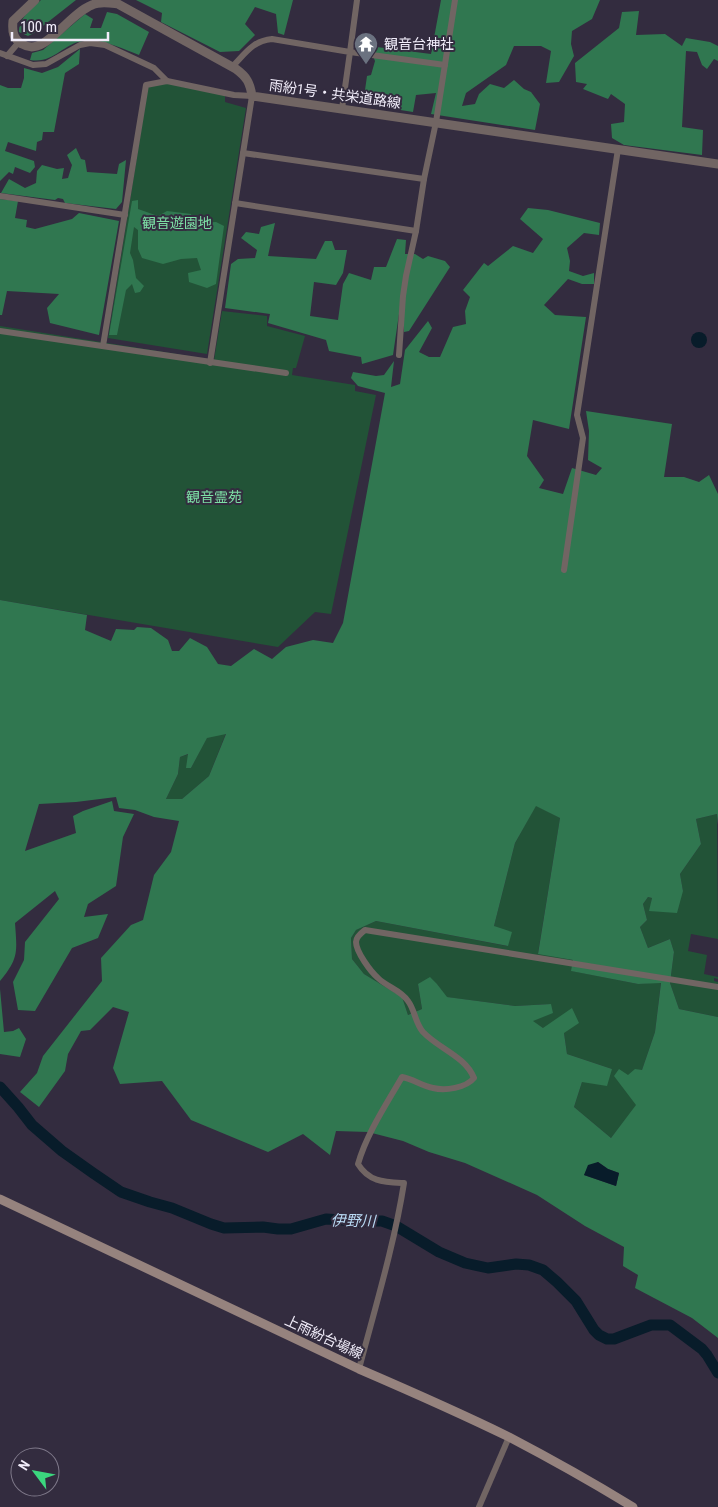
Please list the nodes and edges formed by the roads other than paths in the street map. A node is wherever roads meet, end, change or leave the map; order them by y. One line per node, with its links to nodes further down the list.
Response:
1 (35, 0): 4 (street)
2 (357, 0): 5 (street)
3 (455, 0): 7 (street)
4 (18, 42): 6 (street); 8 (street, 雨紛1号・共栄道路線)
5 (350, 52): 7 (street); 8 (street); 11 (street)
6 (4, 55): 9 (street)
7 (445, 65): 12 (street)
8 (232, 67): 10 (street, 雨紛1号・共栄道路線)
9 (167, 80): 10 (street); 19 (street)
10 (252, 96): 11 (street, 雨紛1号・共栄道路線); 14 (street)
11 (342, 109): 12 (street, 雨紛1号・共栄道路線)
12 (436, 122): 13 (street, 雨紛1号・共栄道路線); 16 (street)
13 (618, 149): 15 (street, 雨紛1号・共栄道路線); 26 (street)
14 (243, 153): 16 (street); 18 (street)
15 (718, 164)
16 (424, 179): 20 (street)
17 (0, 196): 19 (street)
18 (235, 203): 20 (street); 24 (street)
19 (124, 215): 22 (street)
20 (416, 231): 23 (street)
21 (0, 330): 22 (street)
22 (103, 346): 24 (street)
23 (399, 355)
24 (210, 363): 25 (street)
25 (286, 373)
26 (564, 570)
27 (718, 987): 29 (street)
28 (0, 1199): 29 (main road, 上雨紛台場線)
29 (359, 1369): 30 (main road, 上雨紛台場線)
30 (509, 1437): 31 (street); 32 (main road, 上雨紛台場線)
31 (479, 1507)
32 (632, 1507)

